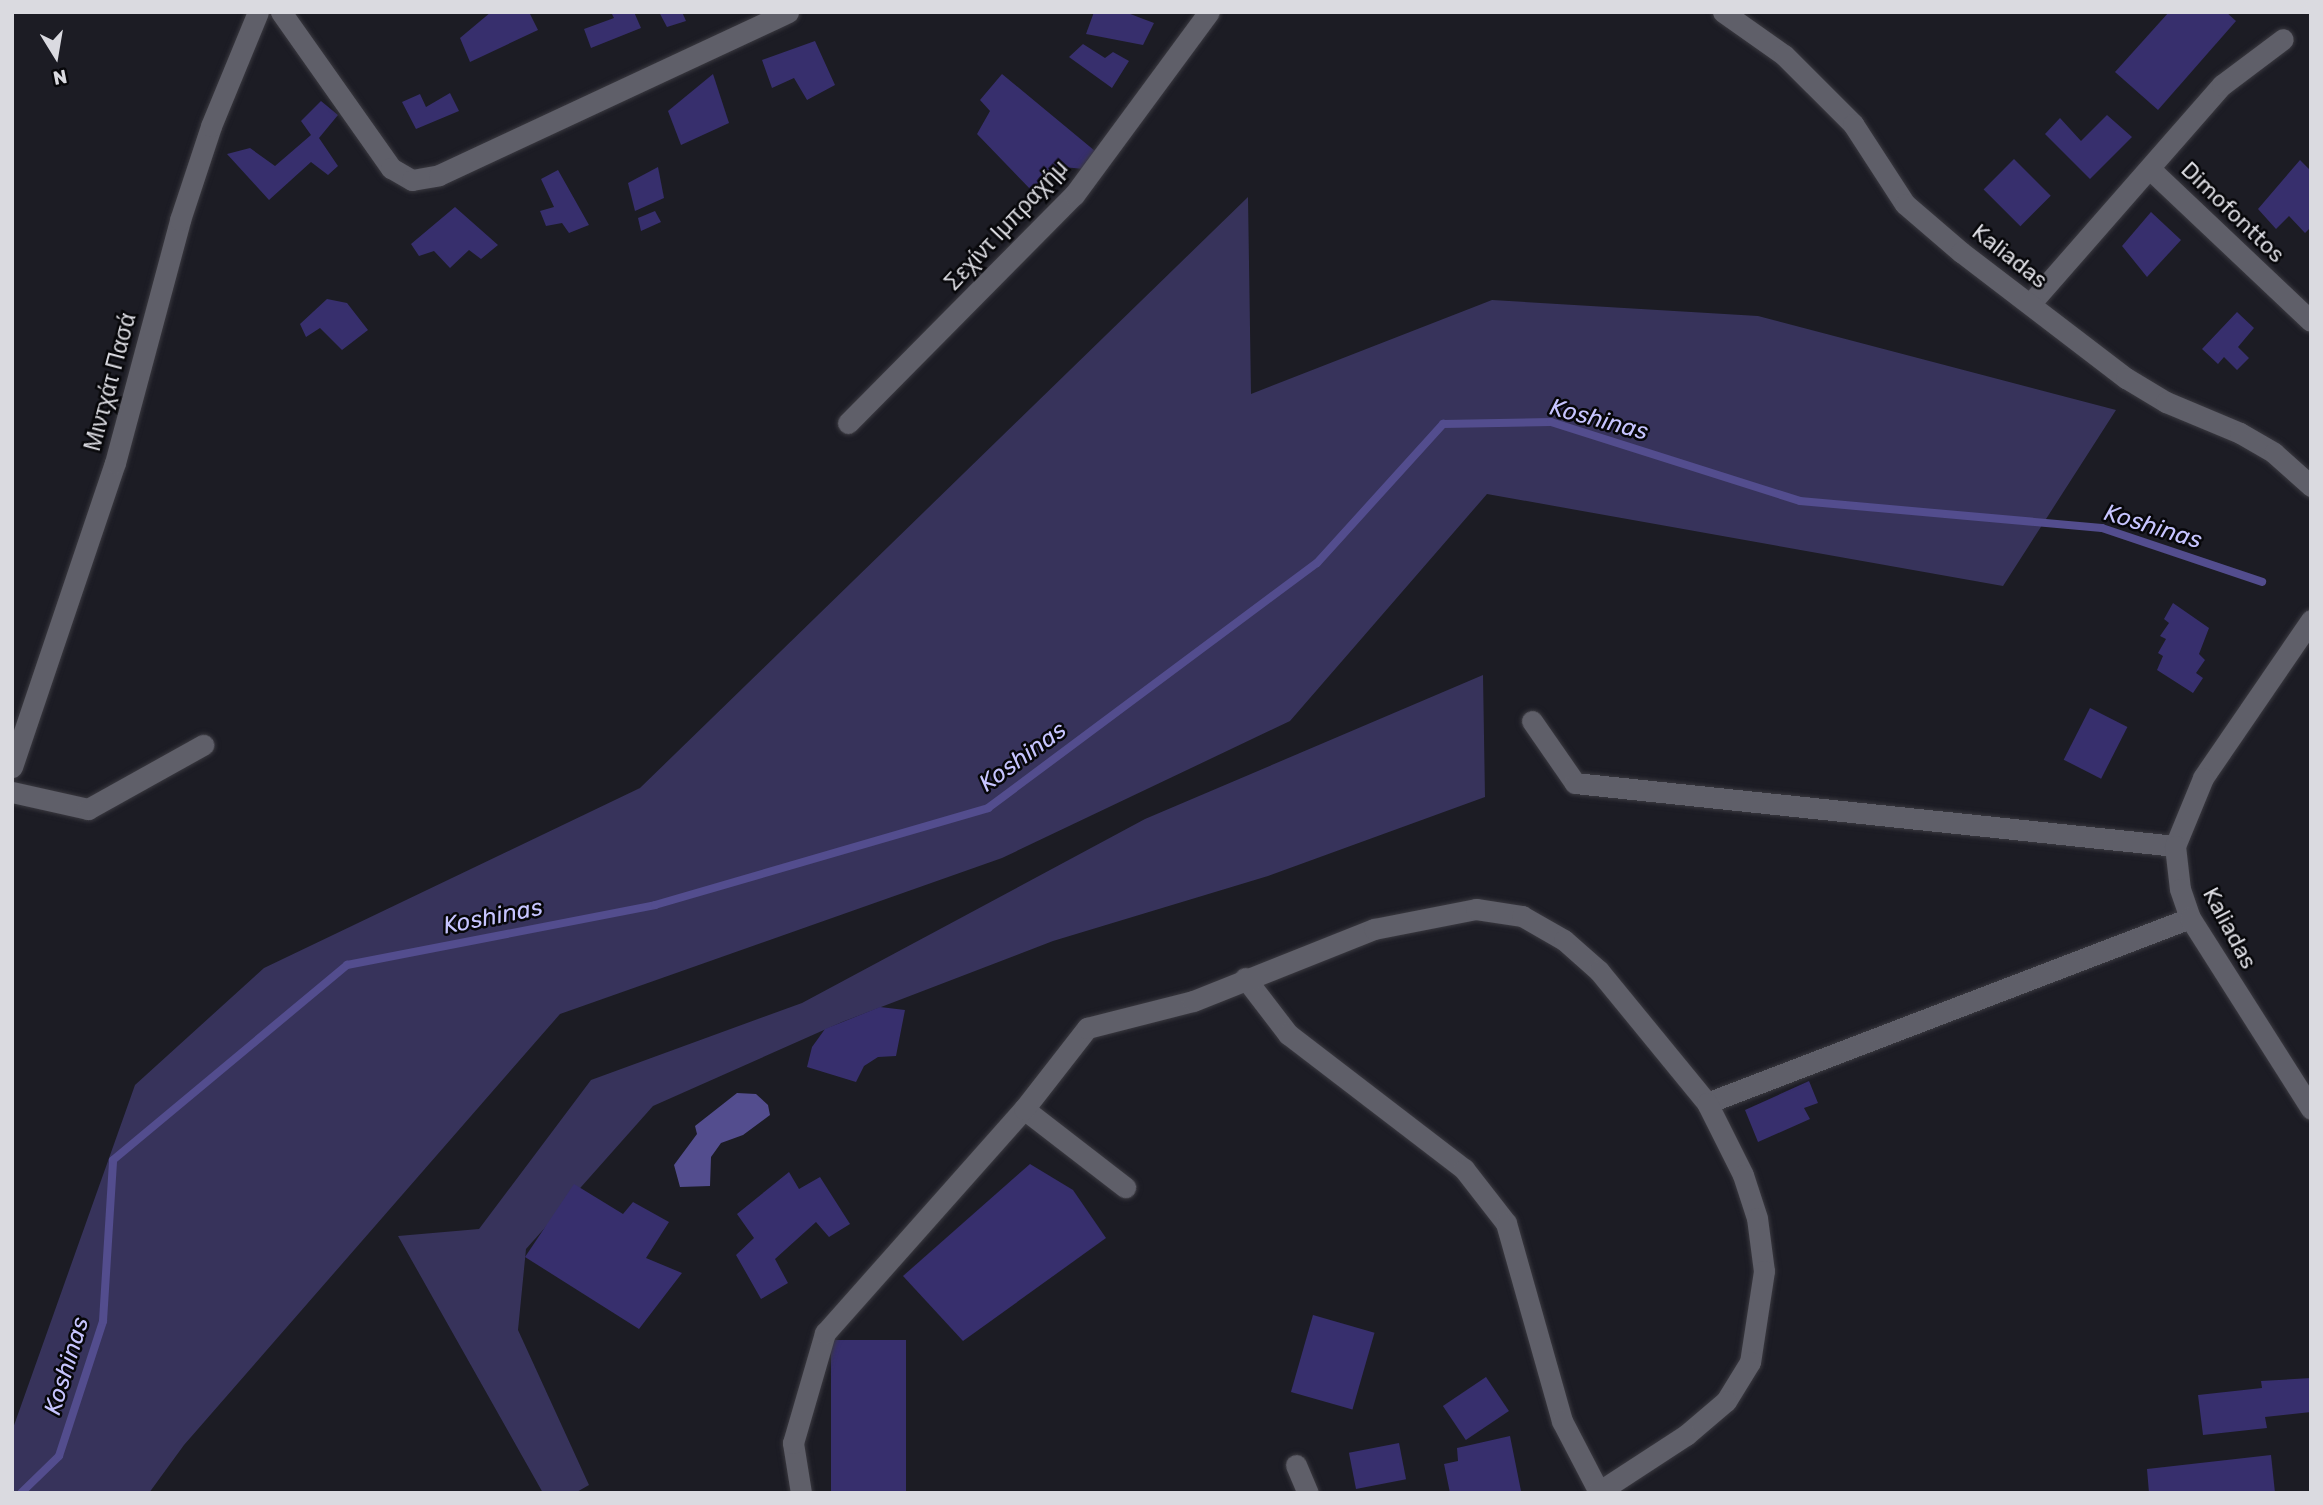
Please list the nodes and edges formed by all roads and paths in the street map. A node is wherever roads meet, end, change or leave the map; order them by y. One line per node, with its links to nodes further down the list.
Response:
1 (258, 12): 15 (street, Μιντχάτ Πασά)
2 (281, 12): 3 (street)
3 (788, 12)
4 (1209, 12): 10 (street, Σεχίντ Ιμπραχήμ)
5 (1723, 12): 8 (street, Kaliadas)
6 (2283, 39): 7 (street)
7 (2150, 169): 8 (street); 9 (street, Dimofonttos)
8 (2030, 304): 11 (street, Kaliadas)
9 (2311, 321)
10 (848, 423)
11 (2311, 486)
12 (2311, 620): 17 (street, Kaliadas)
13 (1532, 721): 17 (street)
14 (203, 745): 16 (street)
15 (12, 767)
16 (12, 792)
17 (2175, 846): 18 (street, Kaliadas)
18 (2190, 918): 20 (street); 21 (street, Kaliadas)
19 (1245, 978): 20 (street); 22 (street); 25 (street)
20 (1707, 1102): 25 (street)
21 (2311, 1109)
22 (1024, 1110): 23 (street); 26 (street)
23 (1125, 1187)
24 (1297, 1465): 27 (street)
25 (1598, 1492)
26 (801, 1493)
27 (1308, 1493)

